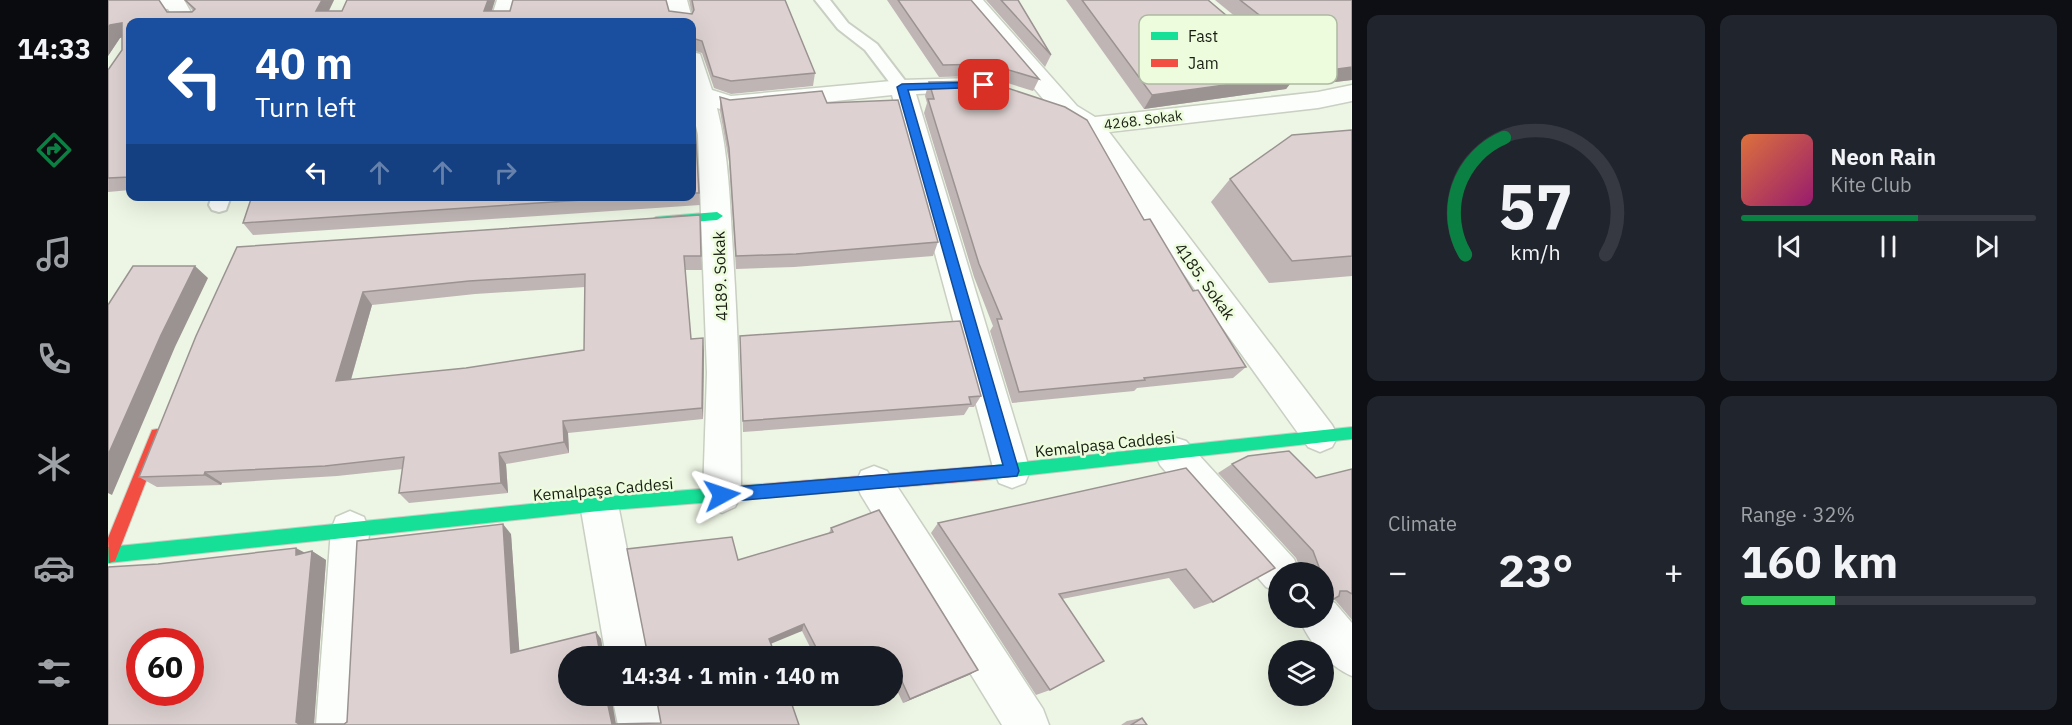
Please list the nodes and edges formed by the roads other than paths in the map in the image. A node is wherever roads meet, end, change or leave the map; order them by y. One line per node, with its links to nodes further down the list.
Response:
1 (134, 0): 6 (street)
2 (508, 0): 9 (street)
3 (676, 0): 10 (street)
4 (822, 0): 11 (lane)
5 (971, 0): 16 (street, 4185. Sokak)
6 (159, 2): 7 (street); 8 (street)
7 (191, 16)
8 (148, 18)
9 (502, 18)
10 (681, 18)
11 (902, 87): 12 (street); 14 (street); 23 (street)
12 (995, 88)
13 (1352, 93): 16 (street, 4268. Sokak)
14 (696, 95): 17 (street, 4189. Sokak)
15 (1026, 98): 16 (street, 4268. Sokak)
16 (1079, 119): 21 (street, 4185. Sokak)
17 (717, 216): 18 (main road); 25 (street, 4189. Sokak)
18 (647, 221)
19 (162, 424): 28 (main road)
20 (1352, 434): 21 (main road, Kemalpaşa Caddesi)
21 (1320, 436): 22 (main road, Kemalpaşa Caddesi)
22 (1173, 453): 23 (main road, Kemalpaşa Caddesi); 29 (street)
23 (1012, 471): 24 (main road, Kemalpaşa Caddesi)
24 (874, 483): 25 (main road, Kemalpaşa Caddesi); 36 (street)
25 (722, 495): 26 (main road, Kemalpaşa Caddesi)
26 (599, 504): 27 (main road, Kemalpaşa Caddesi); 31 (street)
27 (350, 530): 28 (main road, Kemalpaşa Caddesi); 34 (street)
28 (108, 555)
29 (1270, 562)
30 (1329, 628): 32 (street)
31 (625, 646)
32 (1352, 655)
33 (636, 706): 35 (street)
34 (338, 725)
35 (640, 725)
36 (1027, 725)

